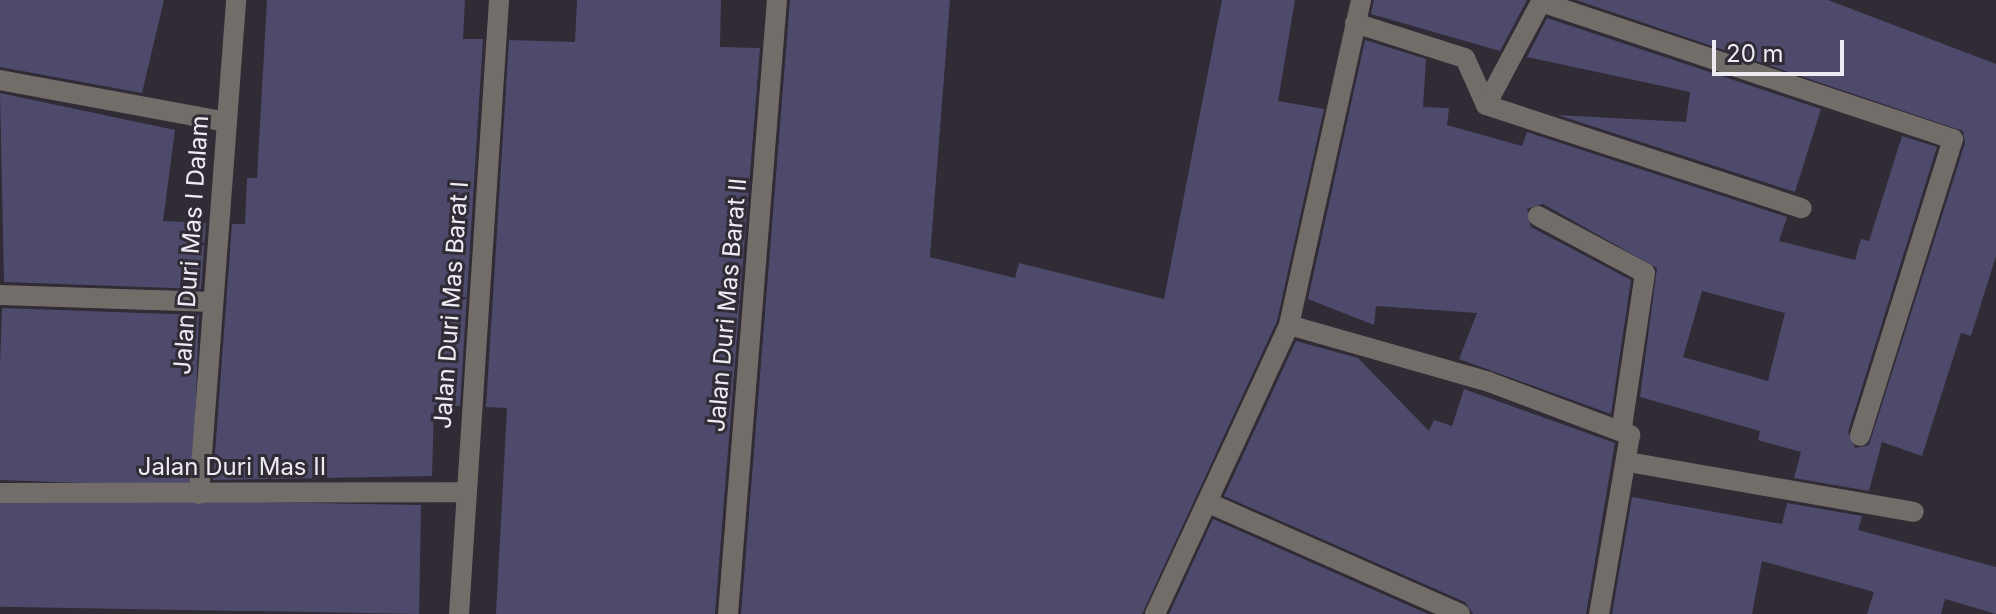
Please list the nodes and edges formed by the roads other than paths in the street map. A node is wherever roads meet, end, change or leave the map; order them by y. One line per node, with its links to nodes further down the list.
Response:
1 (236, 0): 8 (street, Jalan Duri Mas I Dalam)
2 (499, 0): 17 (street, Jalan Duri Mas Barat I)
3 (777, 0): 23 (street, Jalan Duri Mas Barat II)
4 (1361, 0): 5 (street)
5 (1355, 23): 7 (street); 13 (street)
6 (0, 80): 8 (street)
7 (1486, 105): 9 (street); 15 (street)
8 (226, 122): 12 (street, Jalan Duri Mas I Dalam)
9 (1802, 208)
10 (1538, 216): 14 (street)
11 (0, 295): 12 (street)
12 (213, 302): 19 (street, Jalan Duri Mas I Dalam)
13 (1289, 325): 14 (street); 20 (street)
14 (1622, 427): 16 (street)
15 (1860, 436)
16 (1628, 462): 21 (street); 26 (street)
17 (463, 492): 19 (street, Jalan Duri Mas II); 22 (street, Jalan Duri Mas Barat I)
18 (0, 493): 19 (street, Jalan Duri Mas II)
19 (199, 494)
20 (1211, 504): 24 (street); 25 (street)
21 (1914, 512)
22 (459, 614)
23 (728, 614)
24 (1155, 614)
25 (1460, 614)
26 (1599, 614)

